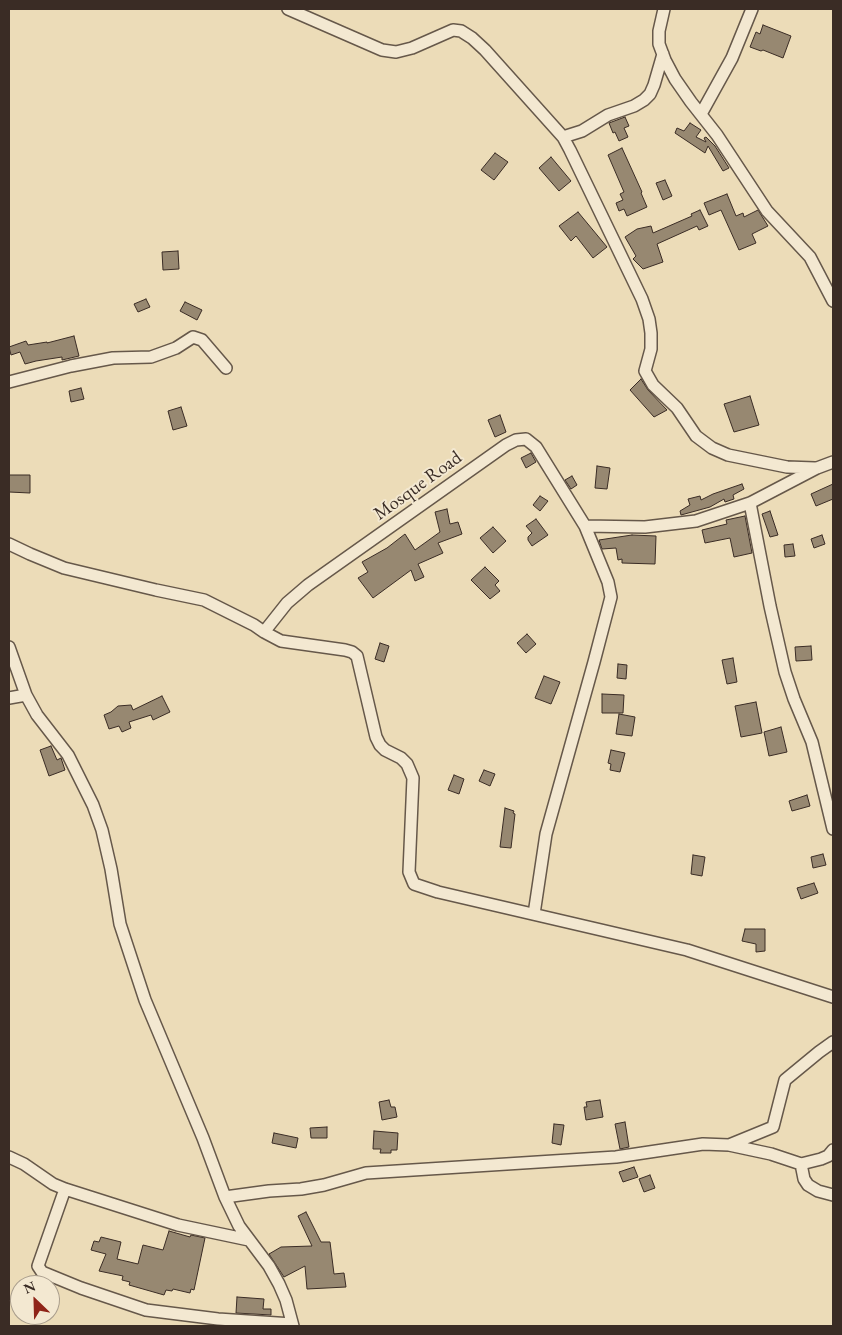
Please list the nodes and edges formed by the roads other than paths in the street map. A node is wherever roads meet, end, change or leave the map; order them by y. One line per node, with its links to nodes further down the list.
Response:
1 (288, 9): 6 (street)
2 (664, 9): 4 (street)
3 (752, 9): 5 (street)
4 (663, 54): 5 (street); 6 (street)
5 (700, 114): 7 (street)
6 (563, 137): 11 (street)
7 (833, 301)
8 (226, 368): 9 (street)
9 (9, 382)
10 (833, 462): 11 (street)
11 (817, 468): 12 (street)
12 (750, 503): 13 (street); 19 (street)
13 (585, 526): 15 (street, Mosque Road); 20 (street, Mosque Road)
14 (9, 544): 15 (street)
15 (264, 632): 20 (street)
16 (9, 647): 17 (street)
17 (26, 695): 18 (street); 29 (street)
18 (9, 698)
19 (833, 830)
20 (534, 914): 21 (street)
21 (833, 997)
22 (833, 1042): 23 (street)
23 (729, 1145): 26 (street); 29 (street)
24 (833, 1150): 26 (street)
25 (9, 1157): 27 (street)
26 (801, 1164): 28 (street)
27 (65, 1189): 30 (street); 31 (street)
28 (833, 1195)
29 (225, 1197): 30 (street)
30 (249, 1240): 31 (street)
31 (292, 1325)

